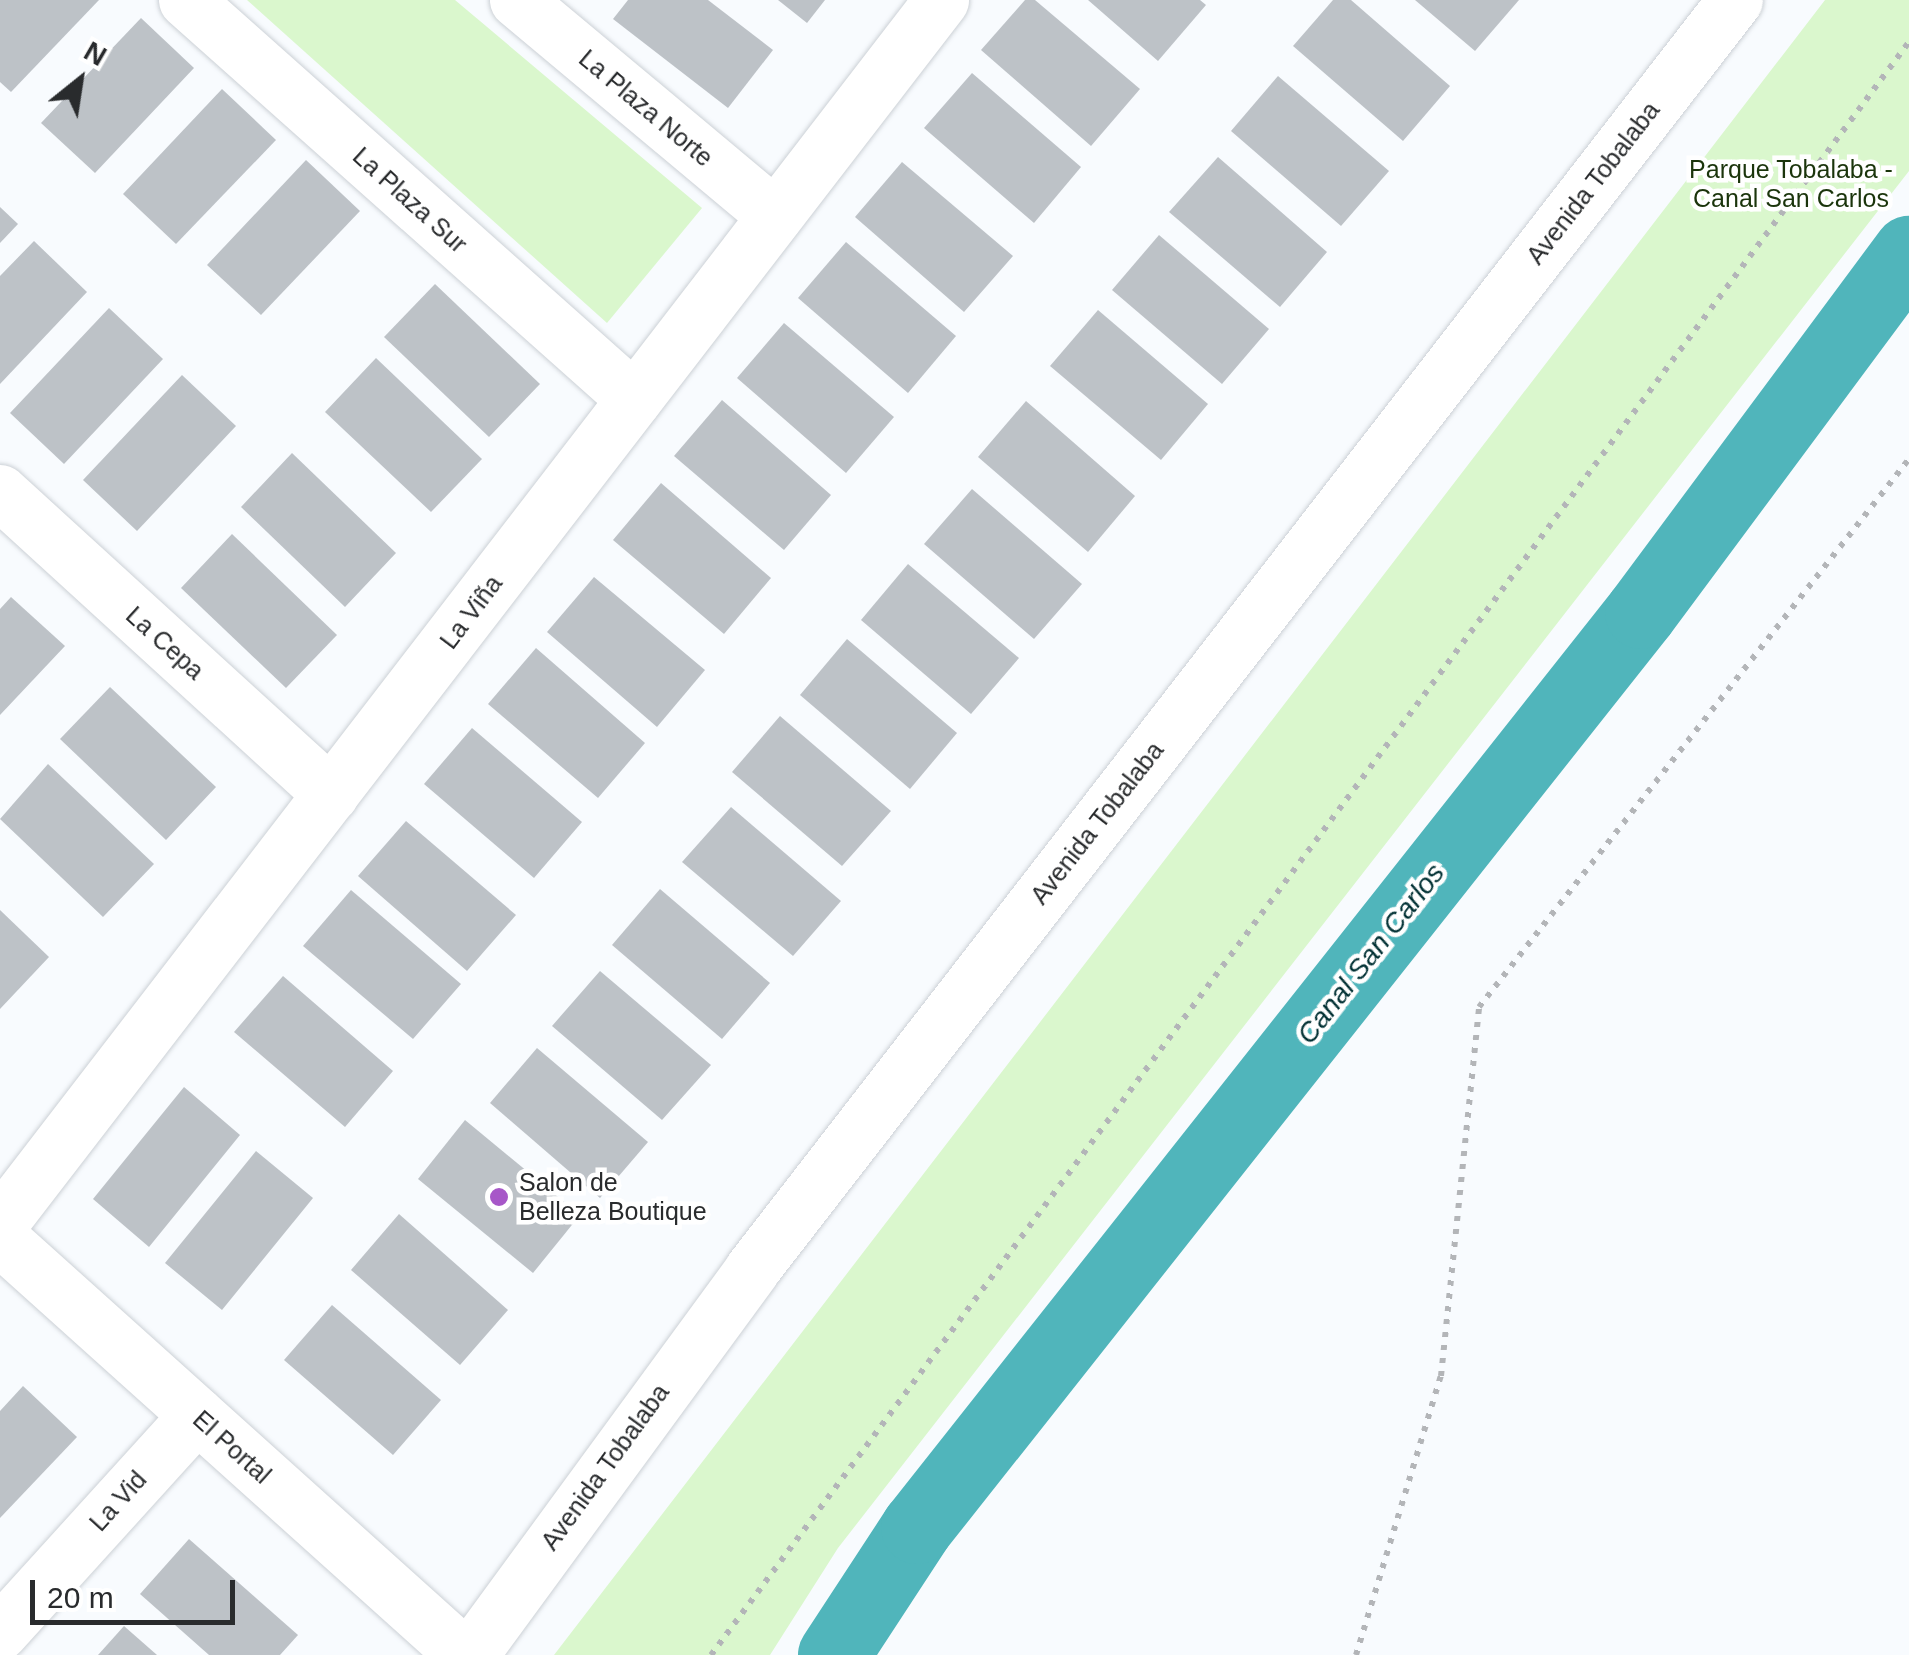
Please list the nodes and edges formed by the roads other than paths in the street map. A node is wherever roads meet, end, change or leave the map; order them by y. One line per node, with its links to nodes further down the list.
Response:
1 (186, 0): 6 (street, La Plaza Sur)
2 (518, 0): 5 (street, La Plaza Norte)
3 (942, 0): 5 (street, La Viña)
4 (1735, 0): 13 (street, Avenida Tobalaba)
5 (775, 216): 6 (street, La Viña)
6 (634, 399): 8 (street, La Viña)
7 (0, 492): 8 (street, La Cepa)
8 (331, 794): 9 (street, La Viña)
9 (0, 1223)
10 (0, 1238): 11 (street, El Portal)
11 (196, 1415): 12 (street, La Vid); 13 (street, El Portal)
12 (0, 1632)
13 (467, 1655)

